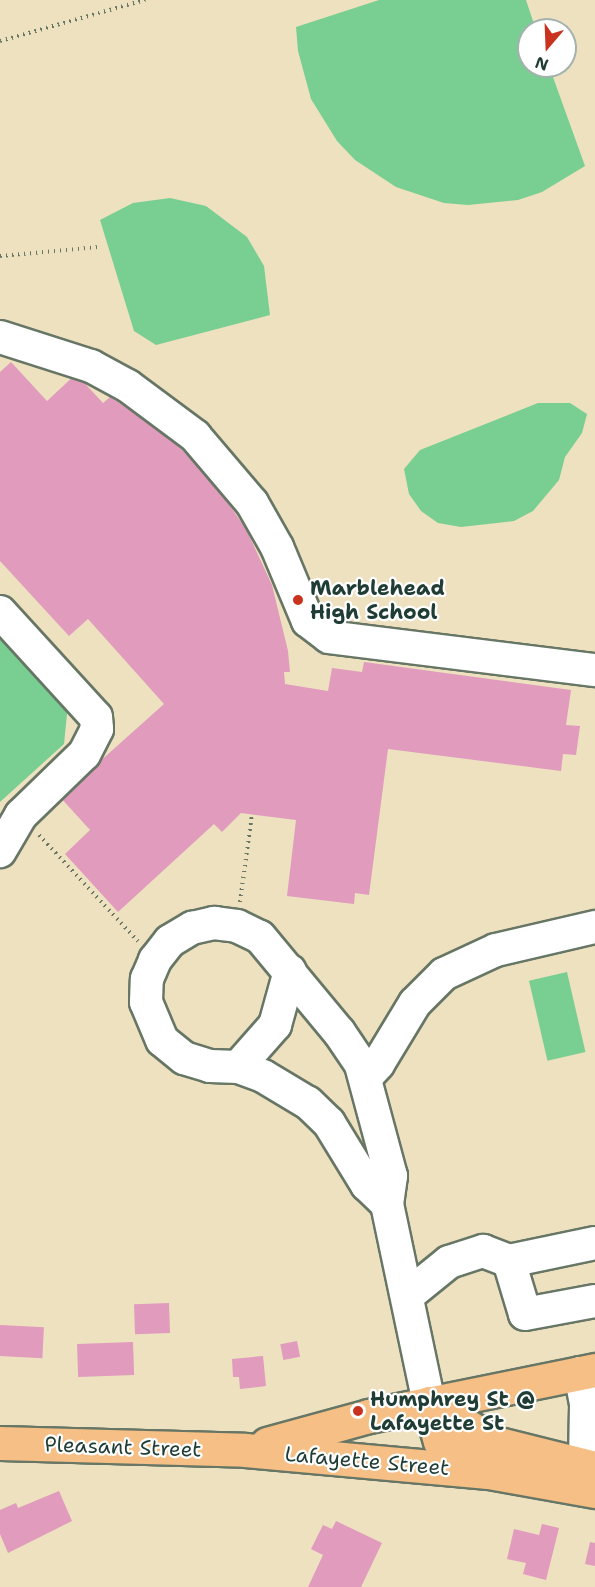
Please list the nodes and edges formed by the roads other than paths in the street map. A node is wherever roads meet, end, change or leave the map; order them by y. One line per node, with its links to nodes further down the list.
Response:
1 (0, 337): 3 (lane)
2 (0, 612): 4 (lane)
3 (595, 670)
4 (0, 851)
5 (595, 927): 8 (lane)
6 (290, 971): 7 (lane); 7 (lane); 8 (lane)
7 (238, 1067): 10 (lane)
8 (366, 1077): 9 (lane)
9 (380, 1122): 10 (lane); 11 (lane)
10 (337, 1133): 11 (lane)
11 (387, 1204): 14 (lane)
12 (595, 1243): 13 (lane)
13 (509, 1261): 14 (lane); 15 (lane)
14 (407, 1296): 17 (lane)
15 (595, 1301)
16 (587, 1371): 17 (main road); 21 (lane)
17 (429, 1403): 19 (main road); 20 (main road, Lafayette Street); 21 (main road)
18 (0, 1443): 19 (main road, Pleasant Street)
19 (245, 1450): 20 (main road, Lafayette Street)
20 (488, 1472): 21 (main road, Lafayette Street)
21 (592, 1474)

